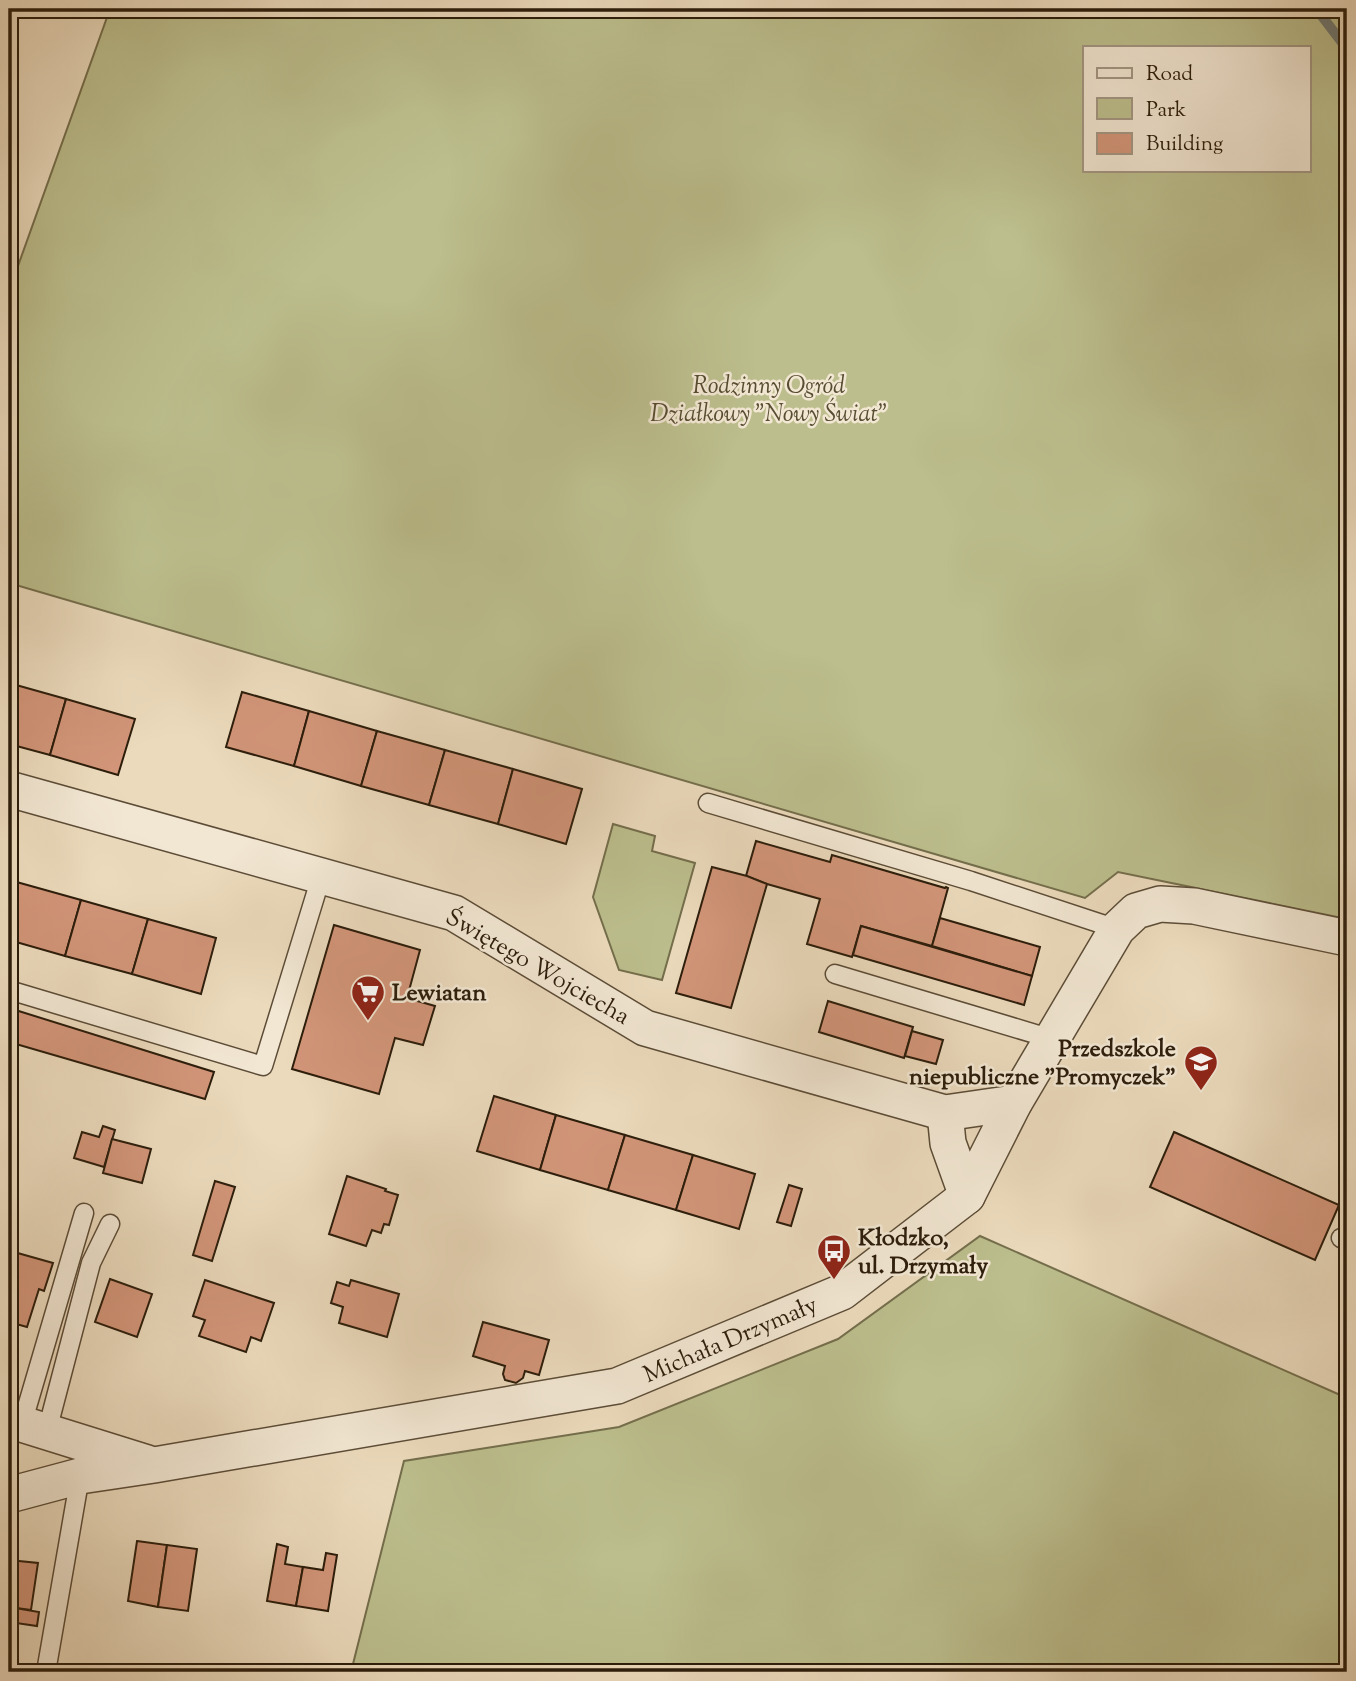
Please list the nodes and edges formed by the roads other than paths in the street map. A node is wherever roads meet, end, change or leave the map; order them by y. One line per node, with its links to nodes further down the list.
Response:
1 (9, 789): 3 (street, Świętego Wojciecha)
2 (708, 803): 4 (lane)
3 (321, 877): 7 (lane); 10 (street, Świętego Wojciecha)
4 (1117, 929): 5 (street, Michała Drzymały); 8 (street, Michała Drzymały)
5 (1347, 938)
6 (835, 974): 8 (lane)
7 (9, 990)
8 (1052, 1039): 9 (street, Michała Drzymały)
9 (1014, 1103): 10 (street, Świętego Wojciecha); 11 (street, Michała Drzymały)
10 (945, 1113): 11 (street)
11 (967, 1196): 15 (street, Michała Drzymały)
12 (84, 1213): 14 (lane)
13 (110, 1224): 14 (lane)
14 (26, 1425): 15 (street, Michała Drzymały)
15 (154, 1465): 16 (street)
16 (80, 1476): 17 (street); 18 (lane)
17 (9, 1495)
18 (46, 1672)

